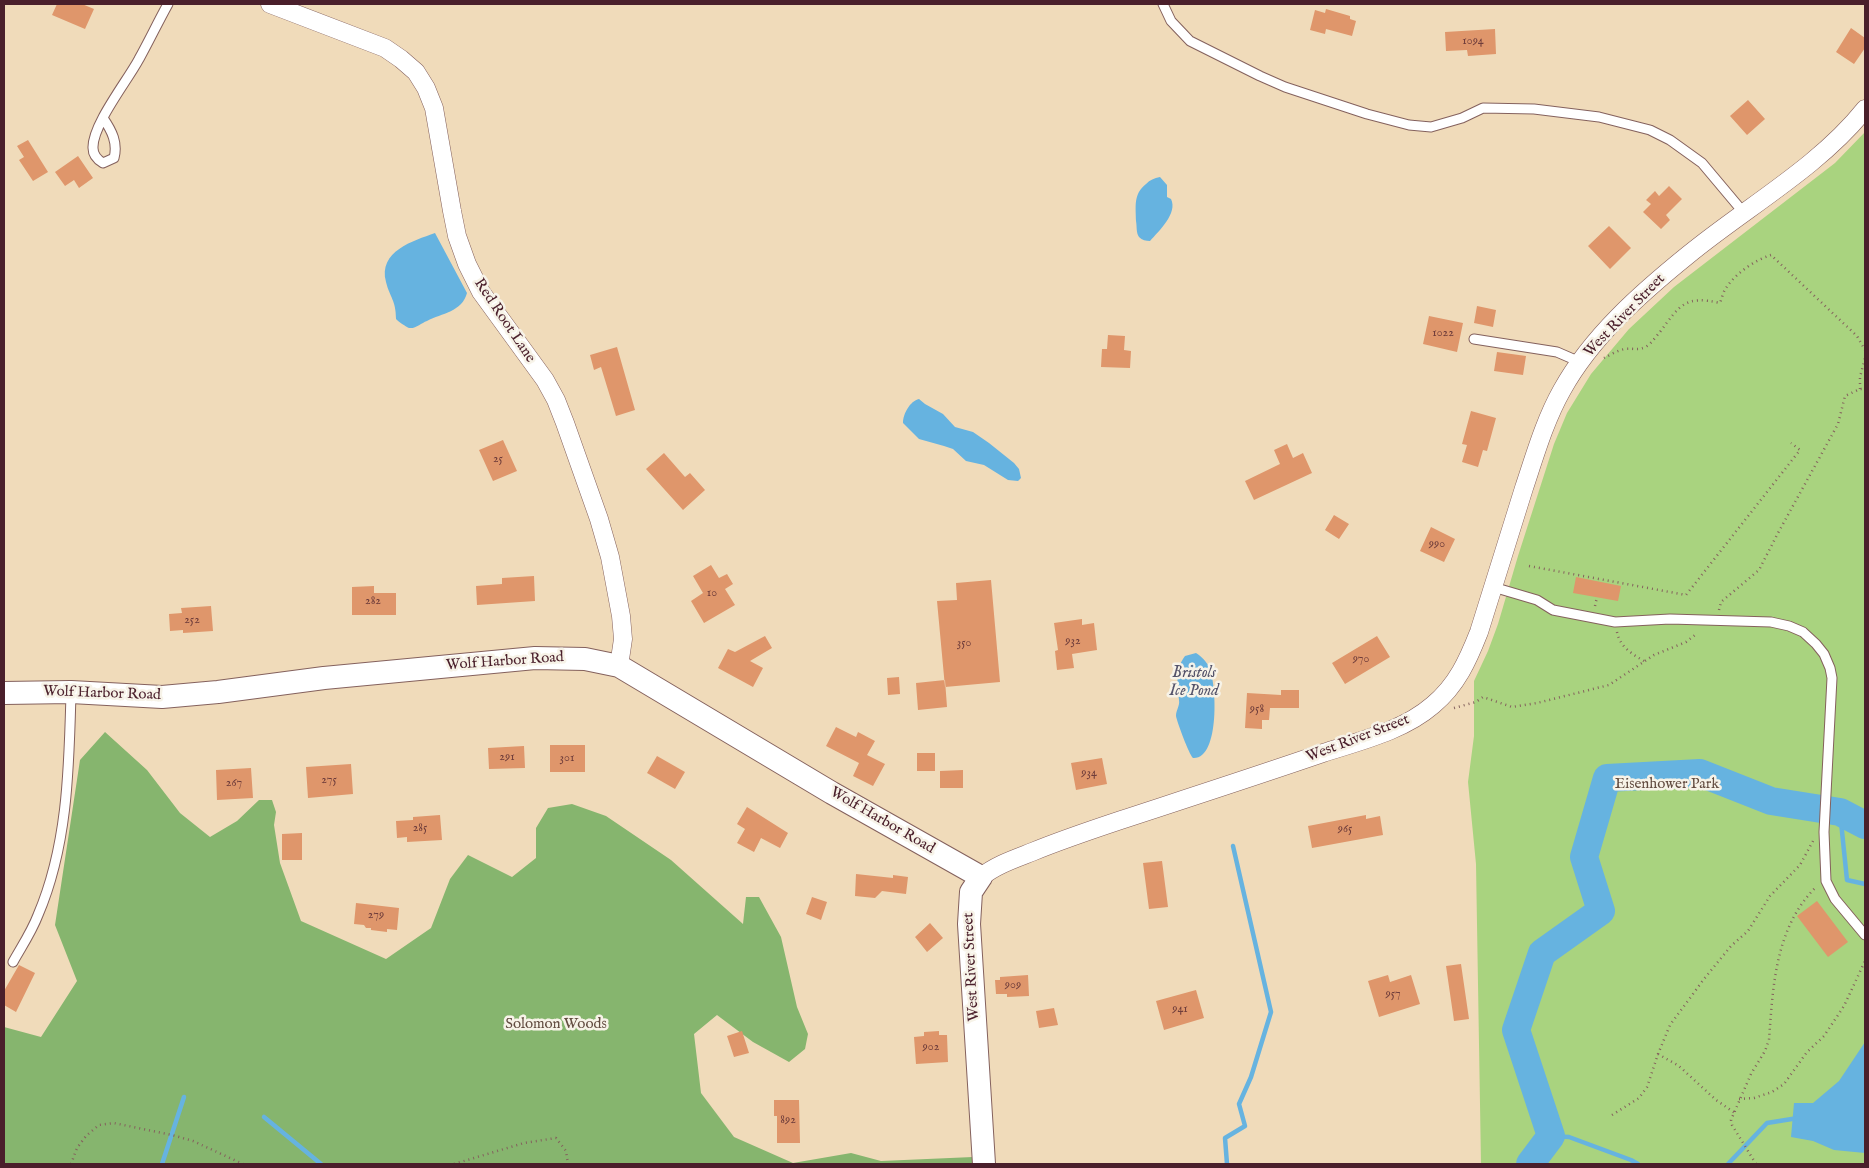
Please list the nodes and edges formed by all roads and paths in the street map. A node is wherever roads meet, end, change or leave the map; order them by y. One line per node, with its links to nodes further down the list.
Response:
1 (168, 4): 5 (lane)
2 (270, 4): 21 (street, Red Root Lane)
3 (1163, 4): 6 (lane)
4 (1865, 109): 6 (street, West River Street)
5 (103, 118)
6 (1744, 212): 11 (street, West River Street)
7 (1474, 339): 11 (lane)
8 (1865, 350): 11 (path)
9 (1865, 358): 10 (path)
10 (1865, 361): 12 (path)
11 (1580, 362): 16 (street, West River Street)
12 (1860, 389): 13 (path); 18 (path)
13 (1865, 389)
14 (1790, 443): 15 (path)
15 (1528, 566)
16 (1493, 587): 19 (lane); 26 (street, West River Street)
17 (1699, 621): 18 (lane); 19 (lane); 20 (path)
18 (1717, 621): 25 (lane)
19 (1615, 622): 20 (path)
20 (1644, 661): 24 (path)
21 (620, 666): 22 (street, Wolf Harbor Road); 26 (street, Wolf Harbor Road)
22 (71, 692): 23 (street, Wolf Harbor Road); 30 (lane)
23 (4, 693)
24 (1451, 709)
25 (1824, 832): 27 (lane); 31 (path)
26 (981, 877): 39 (street, West River Street)
27 (1826, 881): 28 (lane); 32 (path)
28 (1865, 935)
29 (1865, 961): 32 (path)
30 (13, 962)
31 (1658, 1054): 33 (path); 34 (path)
32 (1739, 1100): 33 (path)
33 (1735, 1113): 40 (path)
34 (1612, 1115)
35 (71, 1164): 36 (path)
36 (243, 1164)
37 (454, 1164): 38 (path)
38 (568, 1164)
39 (984, 1164)
40 (1756, 1164)

